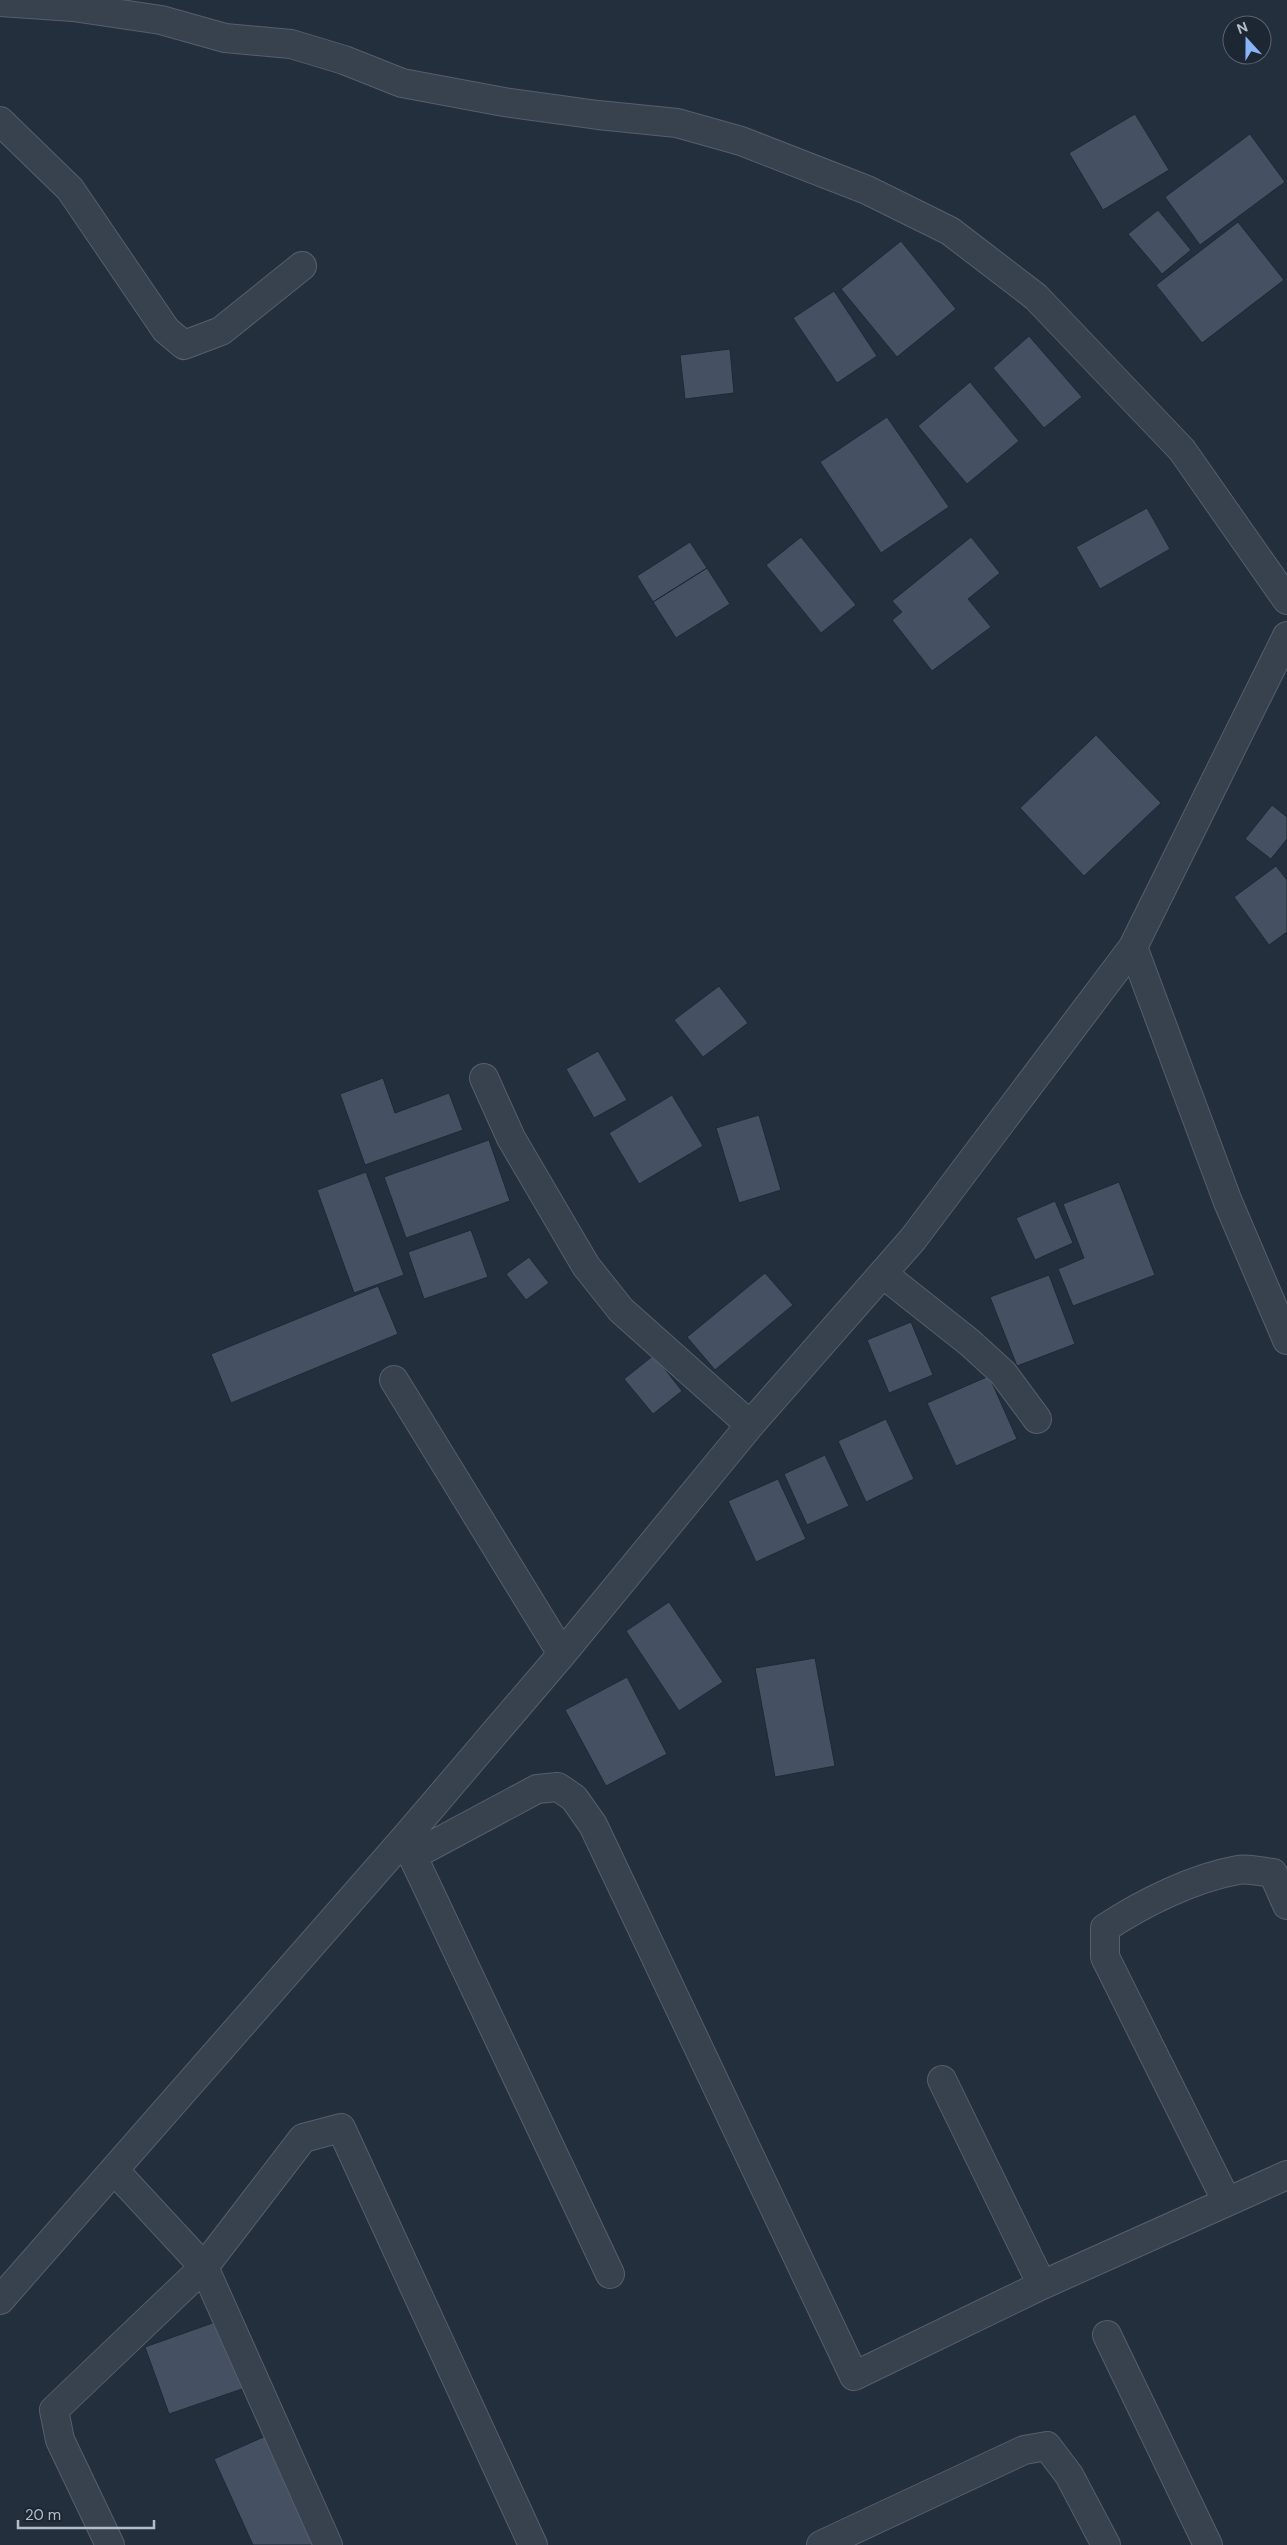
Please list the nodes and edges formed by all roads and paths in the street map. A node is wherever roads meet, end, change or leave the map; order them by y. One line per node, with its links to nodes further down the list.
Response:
1 (0, 2): 4 (street)
2 (0, 121): 3 (street)
3 (302, 266)
4 (1287, 600)
5 (1287, 636): 6 (street)
6 (1133, 947): 8 (street); 9 (street)
7 (484, 1078): 12 (street)
8 (883, 1274): 11 (street); 12 (street)
9 (1287, 1340)
10 (394, 1380): 13 (street)
11 (1038, 1419)
12 (750, 1425): 13 (street)
13 (562, 1654): 14 (street)
14 (409, 1847): 17 (street); 21 (street); 22 (street)
15 (1287, 1905): 19 (street)
16 (942, 2080): 22 (street)
17 (115, 2171): 20 (street); 23 (street)
18 (1287, 2175): 19 (street)
19 (1226, 2202): 22 (street)
20 (204, 2267): 25 (street); 26 (street); 27 (street)
21 (610, 2274)
22 (1042, 2285)
23 (0, 2300)
24 (1107, 2336): 30 (street)
25 (110, 2545)
26 (328, 2545)
27 (532, 2545)
28 (821, 2545): 29 (street)
29 (1106, 2545)
30 (1208, 2545)

